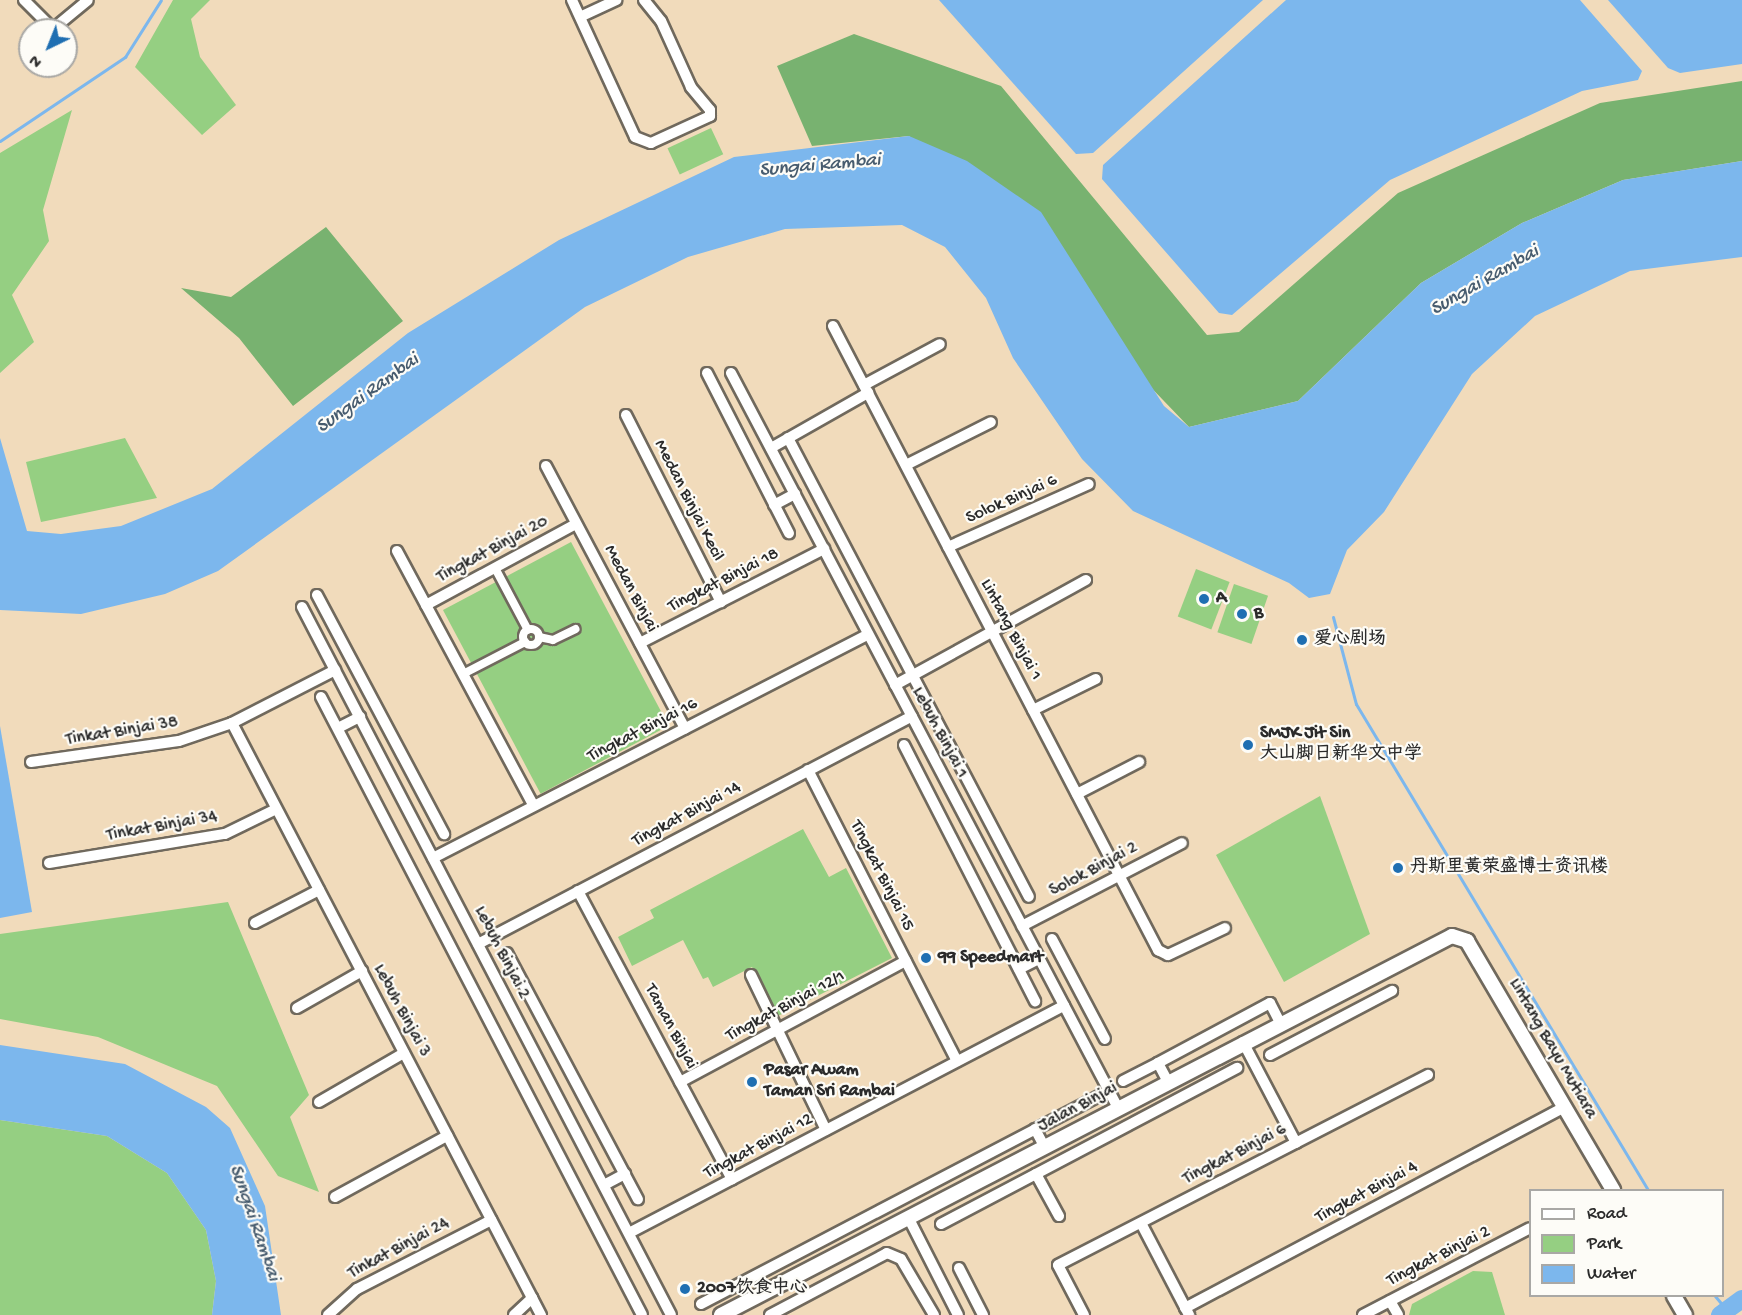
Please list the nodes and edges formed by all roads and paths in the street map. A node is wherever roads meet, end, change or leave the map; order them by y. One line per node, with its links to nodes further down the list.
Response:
1 (24, 0): 7 (street)
2 (88, 0): 8 (street)
3 (573, 0): 6 (street)
4 (616, 0): 6 (street)
5 (644, 0): 6 (street)
6 (582, 16)
7 (42, 18)
8 (68, 18)
9 (833, 326): 13 (street, Lintang Binjai 1)
10 (940, 344): 13 (street)
11 (707, 373): 22 (street)
12 (730, 373): 17 (street, Lebuh Binjai 1)
13 (866, 389): 16 (street); 18 (street, Lintang Binjai 1)
14 (626, 415): 31 (street, Medan Binjai Kecil)
15 (991, 422): 18 (street)
16 (788, 438): 17 (street); 43 (street, Lebuh Binjai 1)
17 (771, 448): 21 (street, Lebuh Binjai 1)
18 (906, 465): 25 (street, Lintang Binjai 1)
19 (546, 466): 23 (street, Medan Binjai)
20 (1089, 484): 25 (street, Solok Binjai 6)
21 (795, 495): 22 (street); 26 (street, Lebuh Binjai 1)
22 (774, 504): 24 (street)
23 (576, 524): 28 (street, Tingkat Binjai 20); 40 (street, Medan Binjai)
24 (789, 533)
25 (948, 548): 36 (street, Lintang Binjai 1)
26 (824, 549): 31 (street, Tingkat Binjai 18); 37 (street, Lebuh Binjai 1)
27 (397, 551): 32 (street)
28 (495, 568): 32 (street, Tingkat Binjai 20); 35 (street)
29 (1086, 580): 36 (street)
30 (317, 595): 62 (street)
31 (721, 602): 40 (street, Tingkat Binjai 18)
32 (426, 605): 42 (street)
33 (302, 607): 41 (street, Lebuh Binjai 2)
34 (576, 629): 38 (street)
35 (528, 630): 38 (street); 39 (street)
36 (993, 632): 43 (street); 47 (street, Lintang Binjai 1)
37 (868, 634): 45 (street, Lebuh Binjai 1); 52 (street, Tingkat Binjai 16)
38 (539, 637): 39 (street)
39 (525, 642): 42 (street)
40 (640, 643): 52 (street, Medan Binjai)
41 (335, 670): 49 (street, Lebuh Binjai 2); 50 (street, Tinkat Binjai 38)
42 (463, 674): 60 (street)
43 (912, 675): 45 (street); 69 (street, Lebuh Binjai 1)
44 (1096, 679): 47 (street)
45 (895, 685): 48 (street, Lebuh Binjai 1)
46 (321, 697): 51 (street)
47 (1033, 710): 59 (street, Lintang Binjai 1)
48 (912, 716): 56 (street, Lebuh Binjai 1); 57 (street, Tingkat Binjai 14)
49 (360, 717): 51 (street); 64 (street, Lebuh Binjai 2)
50 (232, 723): 54 (street, Tinkat Binjai 38); 61 (street, Lebuh Binjai 3)
51 (338, 728): 145 (street)
52 (685, 728): 60 (street, Tingkat Binjai 16)
53 (903, 745): 58 (street)
54 (31, 762)
55 (1139, 762): 59 (street)
56 (939, 768): 58 (street); 71 (street, Lebuh Binjai 1)
57 (808, 770): 68 (street, Tingkat Binjai 14); 78 (street, Tingkat Binjai 15)
58 (920, 778): 80 (street)
59 (1077, 794): 66 (street, Lintang Binjai 1)
60 (534, 806): 64 (street, Tingkat Binjai 16)
61 (276, 808): 65 (street, Tinkat Binjai 34); 67 (street, Lebuh Binjai 3)
62 (444, 834)
63 (1182, 843): 66 (street, Solok Binjai 2)
64 (433, 858): 75 (street, Lebuh Binjai 2)
65 (49, 862)
66 (1119, 876): 71 (street, Solok Binjai 2); 72 (street, Lintang Binjai 1)
67 (319, 891): 70 (street); 82 (street, Lebuh Binjai 3)
68 (578, 891): 75 (street, Tingkat Binjai 14); 104 (street, Taman Binjai)
69 (1029, 897)
70 (255, 923)
71 (1022, 926): 77 (street, Lebuh Binjai 1)
72 (1226, 928)
73 (1452, 936): 90 (street, Jalan Binjai); 109 (street, Lintang Bayu Mutiara)
74 (1052, 939): 79 (street)
75 (478, 944): 86 (street, Lebuh Binjai 2)
76 (507, 953): 84 (street)
77 (1039, 959): 80 (street); 81 (street, Lebuh Binjai 1)
78 (906, 961): 92 (street, Tingkat Binjai 12/1); 98 (street, Tingkat Binjai 15)
79 (1064, 961): 81 (street); 94 (street)
80 (1019, 969): 87 (street)
81 (1045, 970): 88 (street, Lebuh Binjai 1)
82 (362, 971): 89 (street); 96 (street, Lebuh Binjai 3)
83 (751, 975): 92 (street)
84 (524, 986): 86 (street); 116 (street)
85 (1392, 991): 93 (street)
86 (505, 996): 120 (street, Lebuh Binjai 2)
87 (1035, 1001)
88 (1064, 1006): 98 (street, Tingkat Binjai 12); 106 (street, Lebuh Binjai 1)
89 (297, 1008)
90 (1298, 1014): 91 (street, Jalan Binjai); 93 (street)
91 (1280, 1023): 95 (street, Jalan Binjai); 99 (street)
92 (778, 1030): 104 (street, Tingkat Binjai 12/1); 112 (street)
93 (1309, 1035): 97 (street)
94 (1105, 1039)
95 (1244, 1042): 101 (street, Jalan Binjai); 114 (street)
96 (404, 1053): 108 (street); 113 (street, Lebuh Binjai 3)
97 (1270, 1055)
98 (957, 1061): 112 (street, Tingkat Binjai 12)
99 (1158, 1063): 103 (street); 105 (street)
100 (1237, 1068): 107 (street)
101 (1186, 1072): 105 (street, Jalan Binjai); 107 (street)
102 (1428, 1075): 114 (street, Tingkat Binjai 6)
103 (1124, 1081)
104 (680, 1082): 118 (street, Taman Binjai)
105 (1168, 1082): 110 (street, Jalan Binjai)
106 (1108, 1090): 110 (street, Lebuh Binjai 1); 111 (street)
107 (1196, 1090): 117 (street)
108 (319, 1102)
109 (1564, 1107): 121 (street, Lintang Bayu Mutiara); 141 (street, Tingkat Binjai 4)
110 (1118, 1108): 115 (street, Jalan Binjai)
111 (1035, 1129): 115 (street); 135 (street)
112 (826, 1130): 118 (street, Tingkat Binjai 12)
113 (447, 1136): 122 (street); 127 (street, Lebuh Binjai 3)
114 (1296, 1143): 128 (street, Tingkat Binjai 6)
115 (1044, 1146): 119 (street, Jalan Binjai)
116 (625, 1174): 120 (street); 123 (street)
117 (1036, 1174): 124 (street); 125 (street)
118 (732, 1179): 131 (street, Tingkat Binjai 12)
119 (971, 1184): 124 (street); 126 (street, Jalan Binjai)
120 (604, 1185): 131 (street, Lebuh Binjai 2)
121 (1608, 1189)
122 (335, 1197)
123 (638, 1199)
124 (981, 1203): 129 (street)
125 (1059, 1216)
126 (908, 1218): 132 (street, Jalan Binjai); 150 (street)
127 (491, 1220): 137 (street, Lebuh Binjai 3); 142 (street, Tinkat Binjai 24)
128 (1141, 1223): 141 (street); 152 (street, Tingkat Binjai 6)
129 (941, 1224)
130 (1529, 1229): 138 (street, Tingkat Binjai 2)
131 (629, 1233): 146 (street, Lebuh Binjai 2)
132 (838, 1254): 134 (street); 140 (street, Jalan Binjai)
133 (959, 1268): 151 (street)
134 (848, 1274): 148 (street); 149 (street)
135 (726, 1291): 139 (street); 140 (street)
136 (1675, 1297): 155 (street)
137 (532, 1298): 143 (street); 144 (street, Lebuh Binjai 3)
138 (1390, 1301): 153 (street, Tingkat Binjai 2); 154 (street)
139 (701, 1304)
140 (736, 1308): 147 (street, Jalan Binjai)
141 (1187, 1312)
142 (328, 1315)
143 (514, 1315)
144 (541, 1315)
145 (642, 1315)
146 (671, 1315)
147 (722, 1315)
148 (770, 1315)
149 (934, 1315)
150 (958, 1315)
151 (983, 1315)
152 (1084, 1315)
153 (1363, 1315)
154 (1398, 1315)
155 (1685, 1315)

